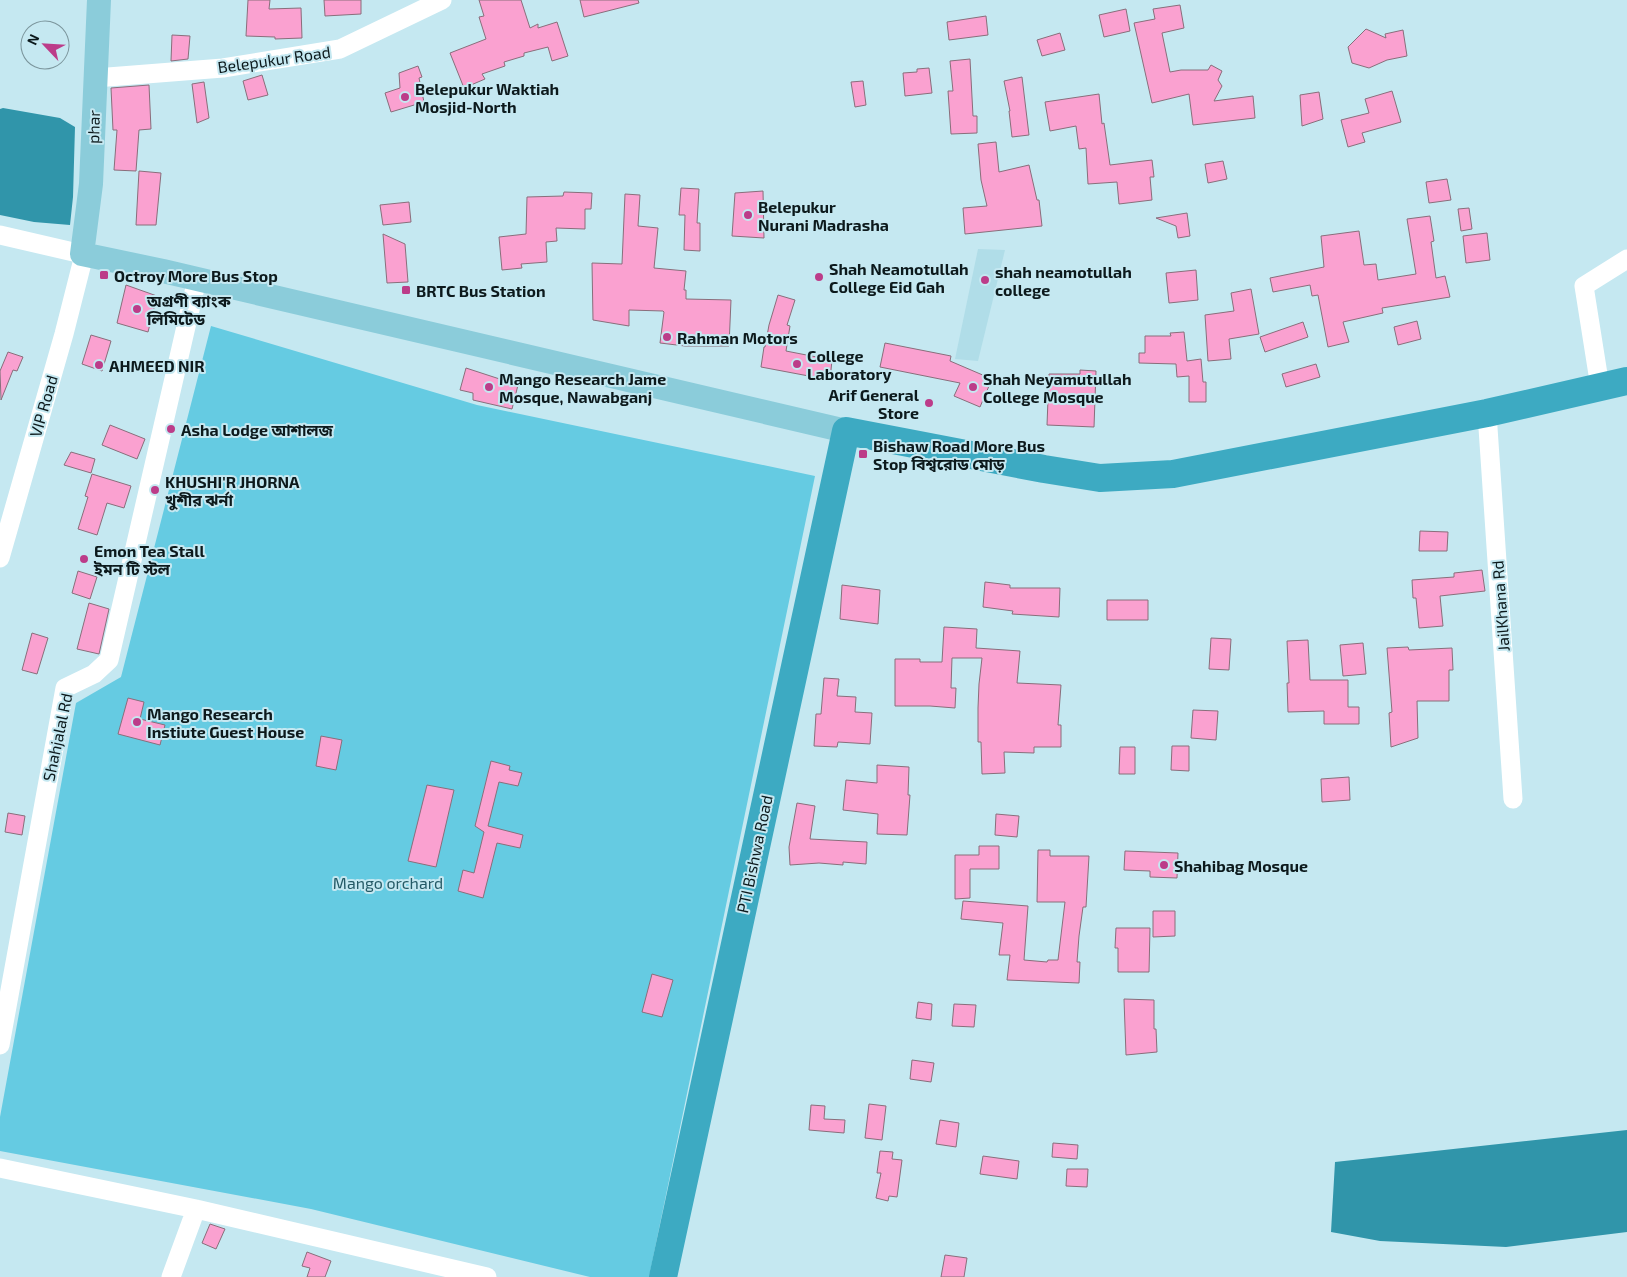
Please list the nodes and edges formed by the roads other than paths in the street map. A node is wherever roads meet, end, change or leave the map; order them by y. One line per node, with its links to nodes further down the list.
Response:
1 (99, 0): 3 (main road, phar)
2 (442, 0): 3 (street, Belepukur Road)
3 (95, 78): 5 (main road, phar)
4 (0, 235): 5 (street)
5 (82, 254): 7 (main road); 12 (street, VIP Road)
6 (1627, 259): 9 (street)
7 (197, 279): 11 (main road); 14 (street, Shahjalal Rd)
8 (1627, 382): 9 (highway)
9 (1600, 387): 10 (highway)
10 (1487, 413): 11 (highway); 13 (street, JailKhana Rd)
11 (846, 431): 19 (highway, PTI Bishwa Road)
12 (0, 558)
13 (1513, 799)
14 (0, 1045)
15 (0, 1168): 16 (street)
16 (196, 1209): 17 (street); 18 (street)
17 (172, 1277)
18 (488, 1277)
19 (663, 1277)

